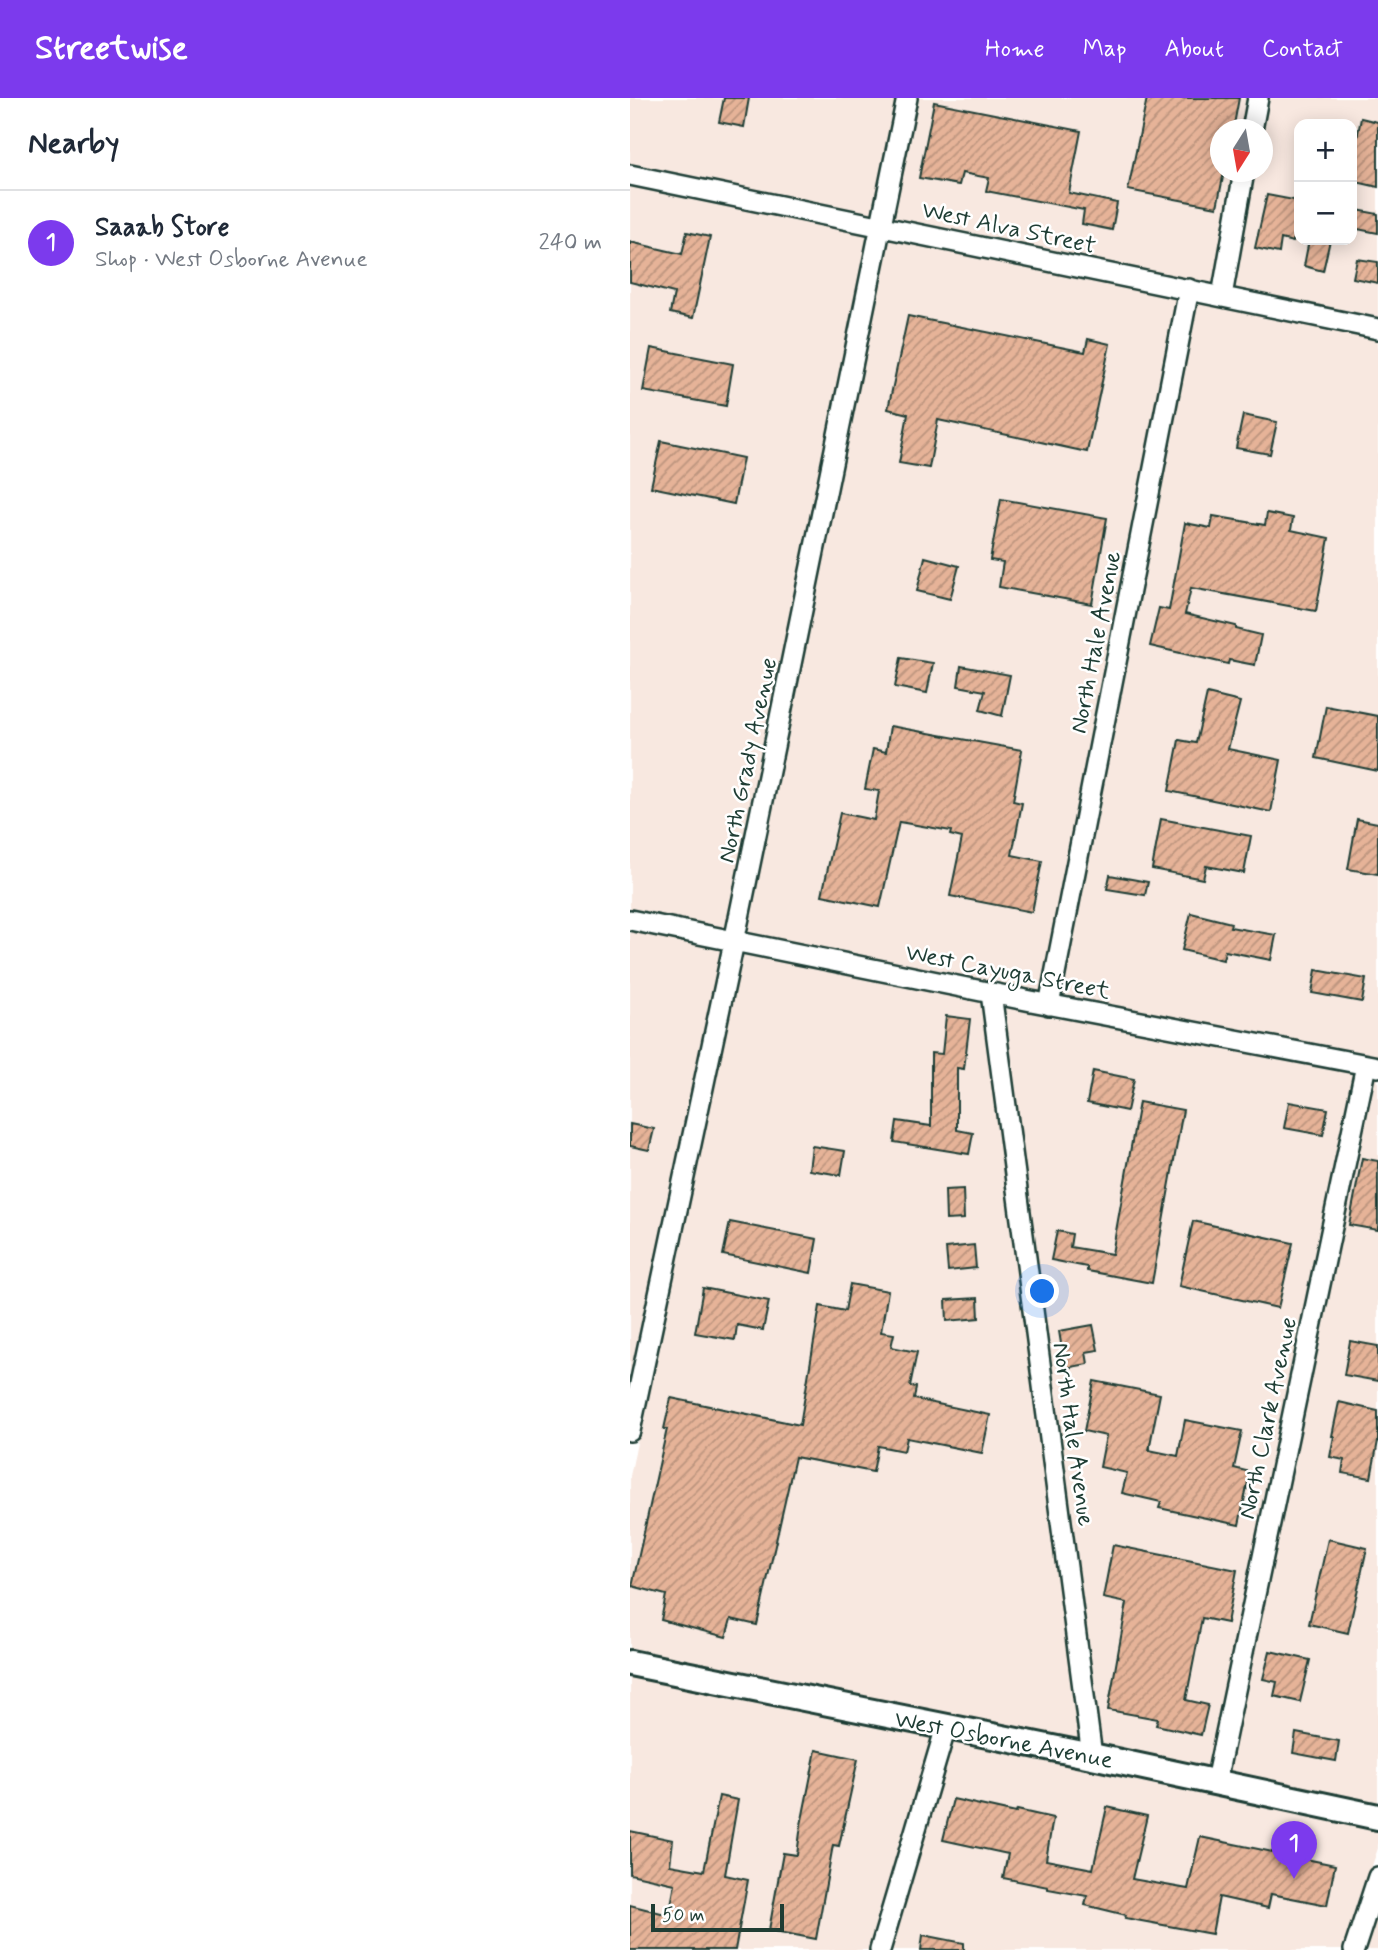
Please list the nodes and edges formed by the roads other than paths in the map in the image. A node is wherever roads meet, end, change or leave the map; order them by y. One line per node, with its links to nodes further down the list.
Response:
1 (907, 98): 6 (street, North Grady Avenue)
2 (1258, 98): 3 (street)
3 (1254, 119)
4 (630, 175): 6 (street, West Alva Street)
5 (1242, 182): 8 (street)
6 (881, 226): 7 (street, West Alva Street); 11 (street, North Grady Avenue)
7 (1189, 289): 8 (street, West Alva Street); 13 (street, North Hale Avenue)
8 (1222, 296): 9 (street, West Alva Street)
9 (1378, 328)
10 (630, 920): 11 (street, West Cayuga Street)
11 (734, 942): 12 (street, West Cayuga Street); 15 (street, North Grady Avenue)
12 (990, 993): 13 (street, West Cayuga Street); 18 (street, North Hale Avenue)
13 (1049, 1005): 14 (street, West Cayuga Street)
14 (1372, 1066): 19 (street, North Clark Avenue)
15 (630, 1431)
16 (630, 1663): 17 (street, West Osborne Avenue)
17 (946, 1727): 18 (street, West Osborne Avenue); 22 (street)
18 (1092, 1756): 19 (street, West Osborne Avenue)
19 (1216, 1782): 20 (street, West Osborne Avenue)
20 (1378, 1817)
21 (1378, 1877): 23 (street)
22 (880, 1950)
23 (1354, 1950)

